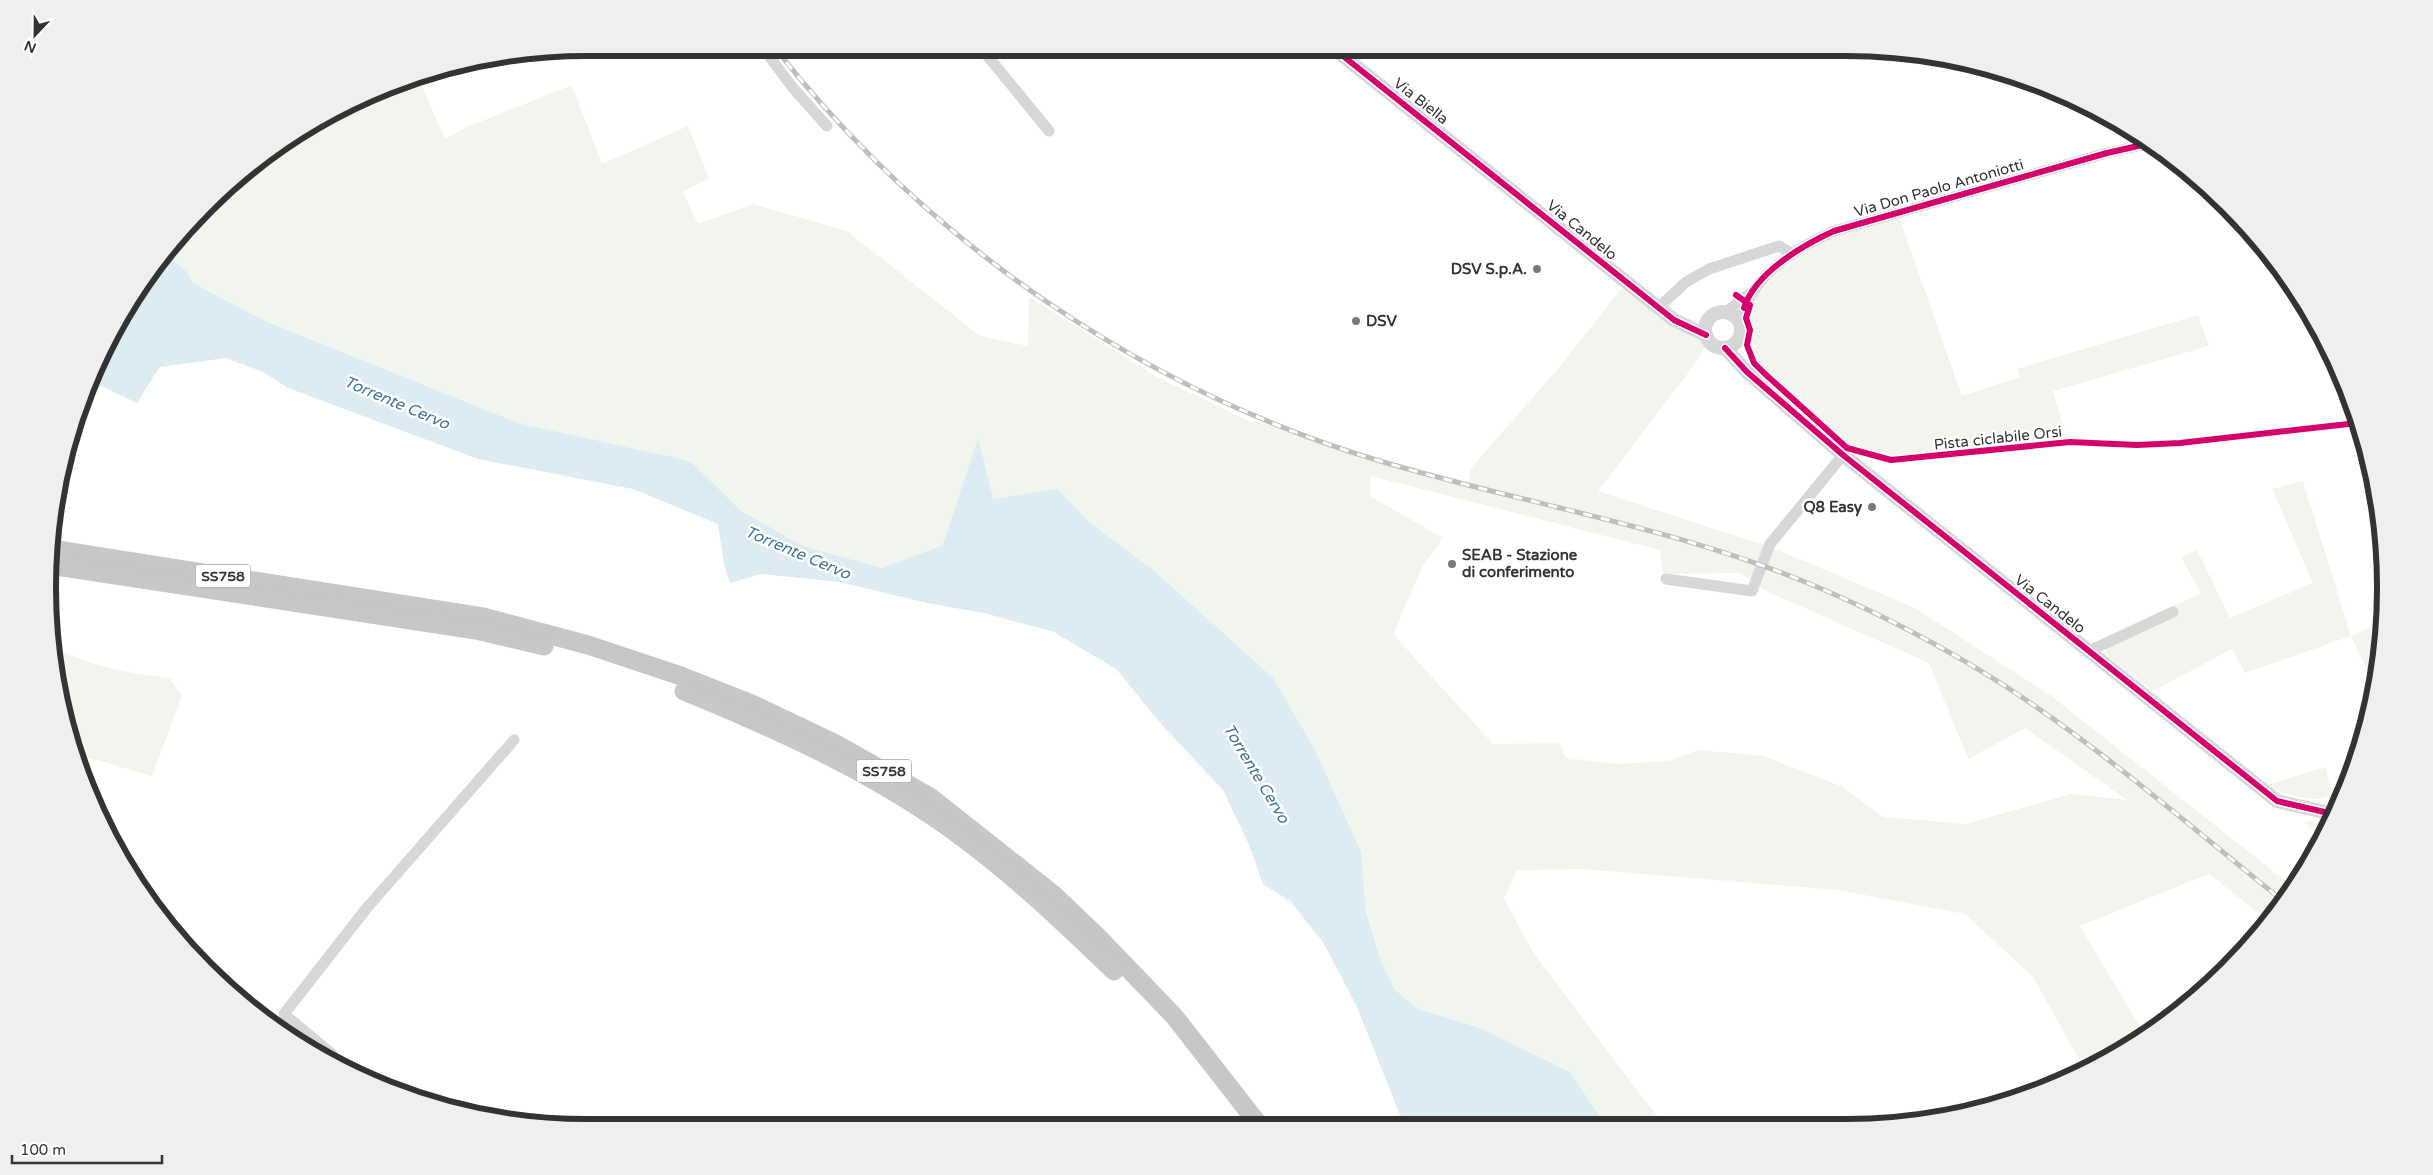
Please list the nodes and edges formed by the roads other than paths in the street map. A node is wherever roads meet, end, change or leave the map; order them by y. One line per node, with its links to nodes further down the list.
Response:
1 (768, 56): 4 (street)
2 (988, 56): 5 (street)
3 (1343, 56): 6 (street, Via Biella)
4 (827, 126)
5 (1049, 131)
6 (1446, 137): 10 (street, Via Candelo)
7 (2140, 146): 8 (street, Via Don Paolo Antoniotti)
8 (1792, 254): 9 (street, Via Don Paolo Antoniotti); 10 (street)
9 (1751, 293): 11 (street, Via Don Paolo Antoniotti); 13 (street, Via Don Paolo Antoniotti)
10 (1659, 307): 12 (street, Via Candelo); 14 (street, Via Candelo)
11 (1726, 312): 12 (street); 13 (street)
12 (1712, 316): 14 (street)
13 (1741, 325): 15 (street)
14 (1706, 335): 16 (street)
15 (1738, 340): 16 (street); 17 (street, Via Candelo)
16 (1724, 348): 17 (street, Via Candelo)
17 (1766, 386): 18 (street, Via Candelo)
18 (1843, 455): 21 (street); 23 (street, Via Candelo)
19 (57, 550): 28 (highway, SS758)
20 (57, 566): 27 (highway, SS758)
21 (1666, 579)
22 (2173, 612): 23 (street)
23 (2089, 651): 25 (street, Via Candelo)
24 (514, 740): 26 (street)
25 (2326, 812)
26 (329, 1052)
27 (1240, 1119)
28 (1254, 1119)

